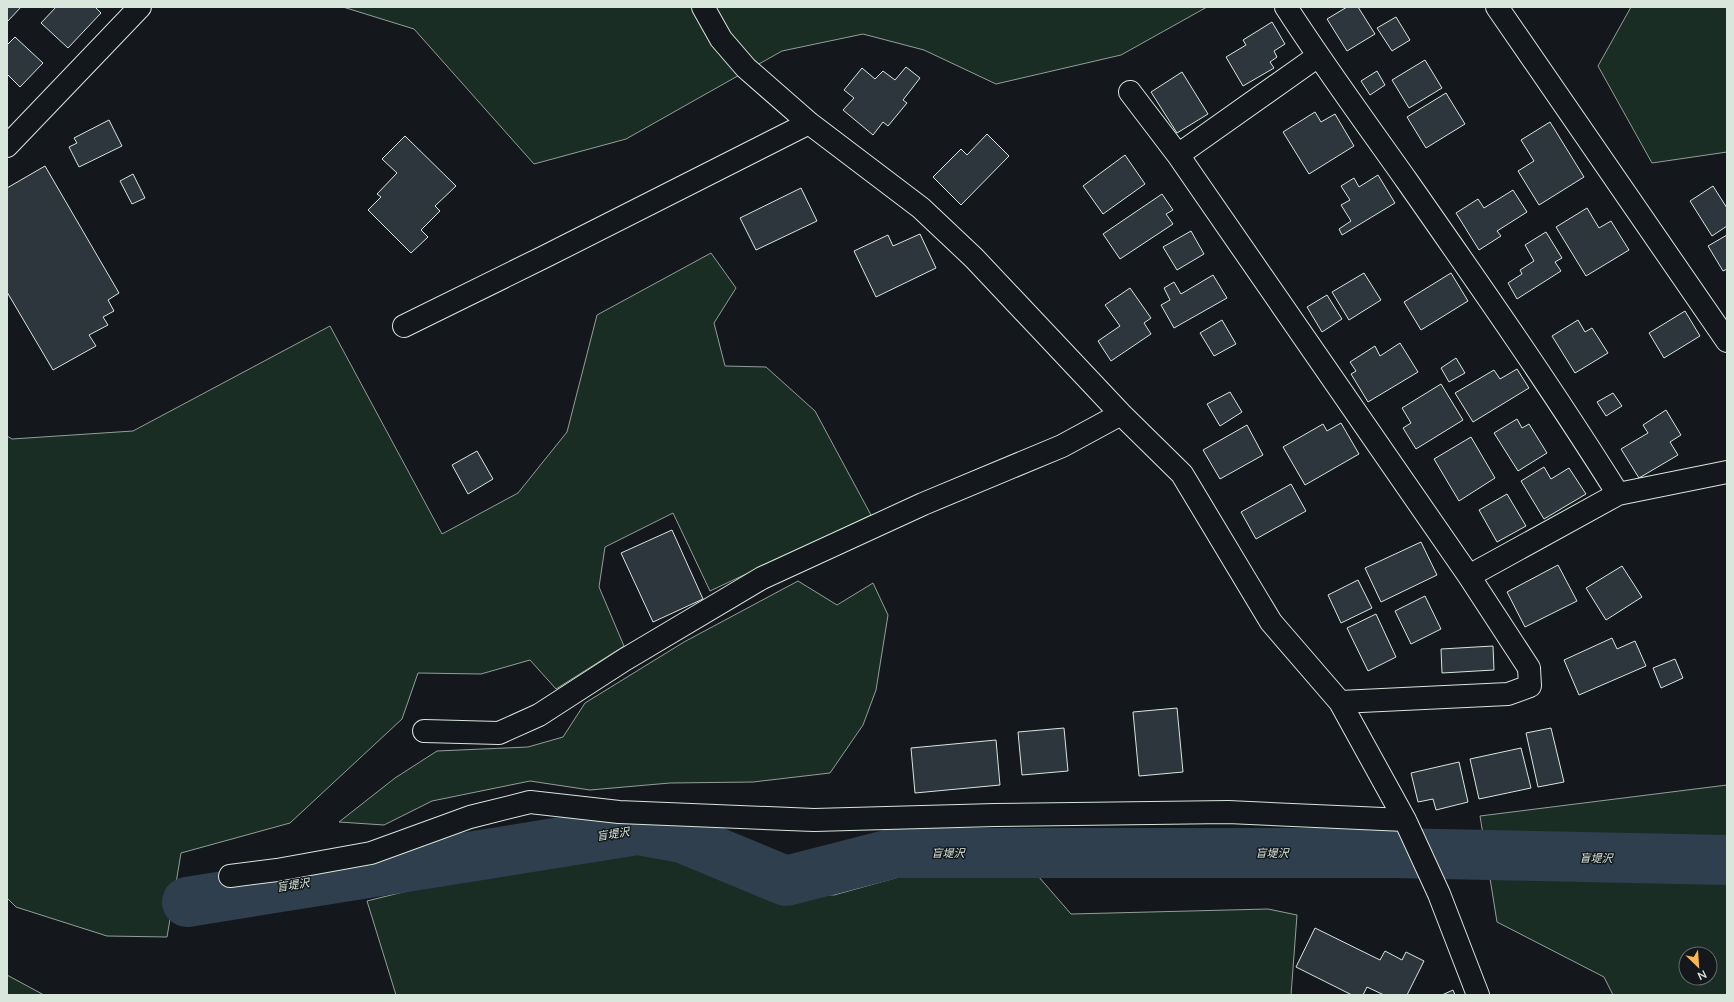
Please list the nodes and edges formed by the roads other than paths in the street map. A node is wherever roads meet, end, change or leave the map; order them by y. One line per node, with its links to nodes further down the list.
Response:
1 (140, 7): 8 (street)
2 (703, 7): 7 (street)
3 (1286, 7): 5 (street)
4 (1498, 7): 11 (street)
5 (1318, 56): 9 (street); 14 (street)
6 (1130, 92): 9 (street)
7 (809, 123): 10 (street); 12 (street)
8 (7, 146)
9 (1178, 155): 15 (street)
10 (404, 326)
11 (1727, 341)
12 (1121, 414): 16 (street); 17 (street)
13 (1727, 472): 14 (street)
14 (1618, 494): 15 (street)
15 (1469, 576): 16 (street)
16 (1340, 702): 18 (street)
17 (424, 731)
18 (1405, 820): 19 (street); 20 (street)
19 (230, 876)
20 (1478, 995)

